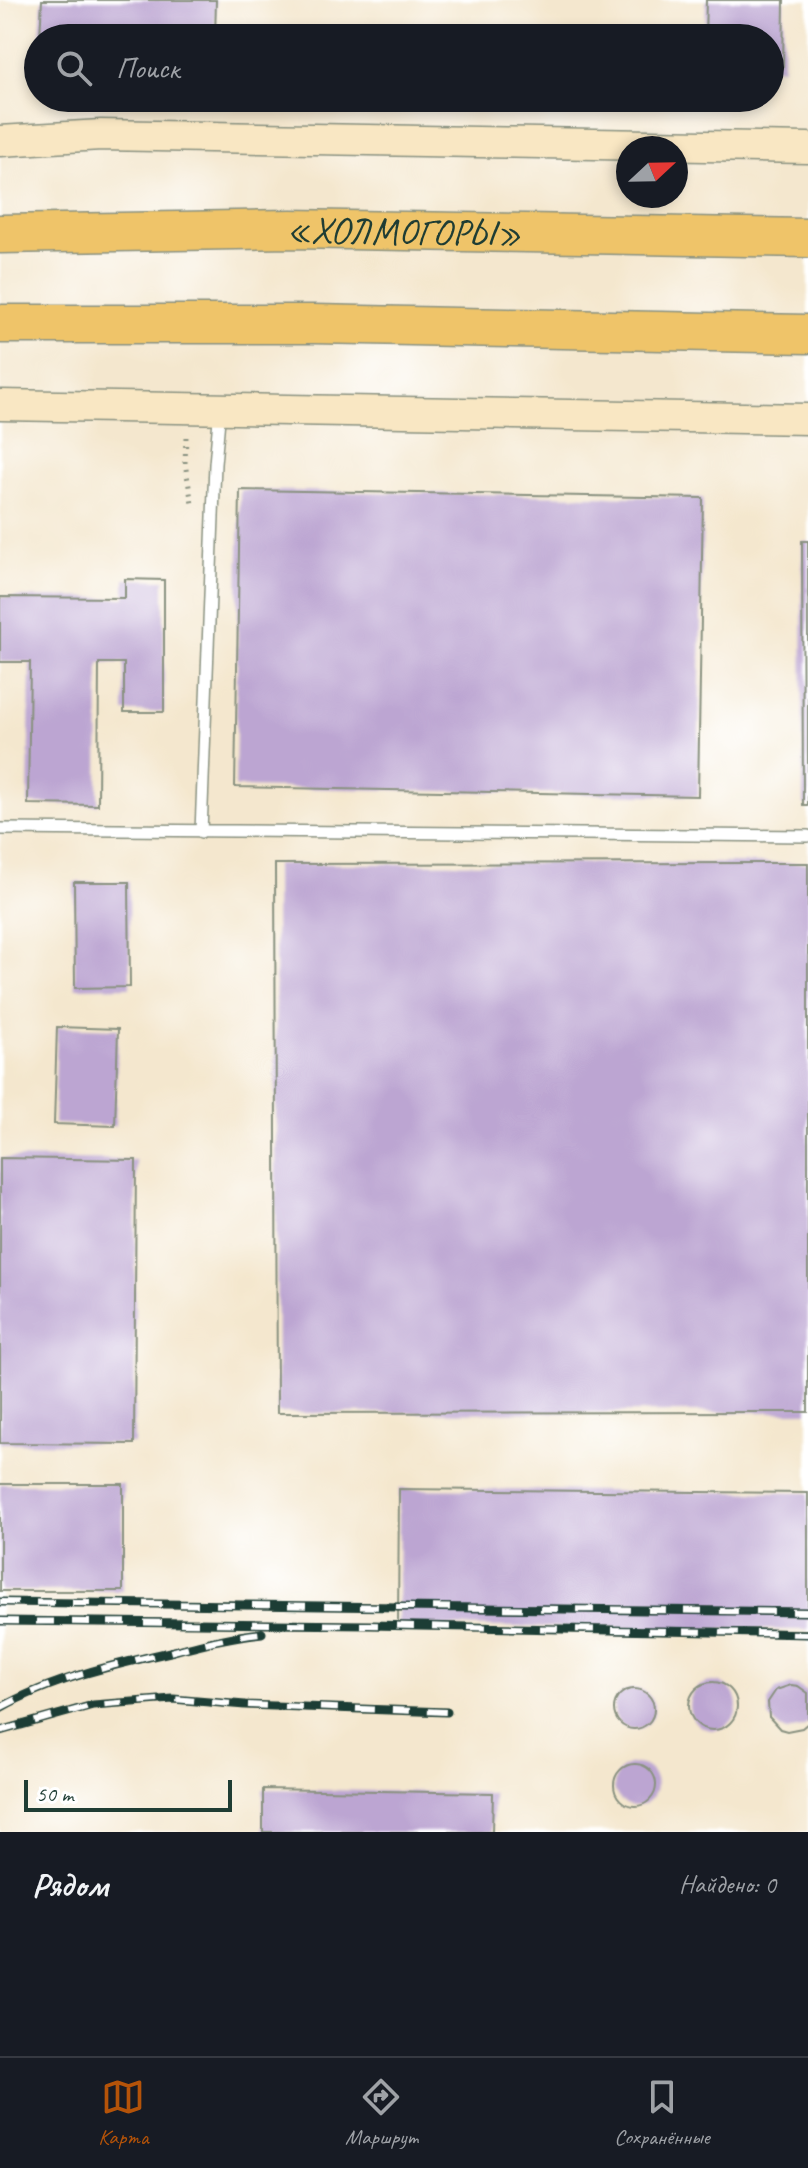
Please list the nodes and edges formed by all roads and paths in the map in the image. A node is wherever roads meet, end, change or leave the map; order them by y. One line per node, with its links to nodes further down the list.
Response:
1 (0, 141): 2 (street)
2 (808, 148)
3 (0, 234): 4 (highway, «ХОЛМОГОРЫ»)
4 (808, 238)
5 (0, 324): 6 (highway)
6 (808, 334)
7 (0, 405): 8 (street)
8 (220, 408): 9 (street); 13 (lane)
9 (808, 419)
10 (186, 437): 11 (path)
11 (194, 514)
12 (0, 829): 13 (lane)
13 (201, 832): 14 (lane)
14 (808, 836)

